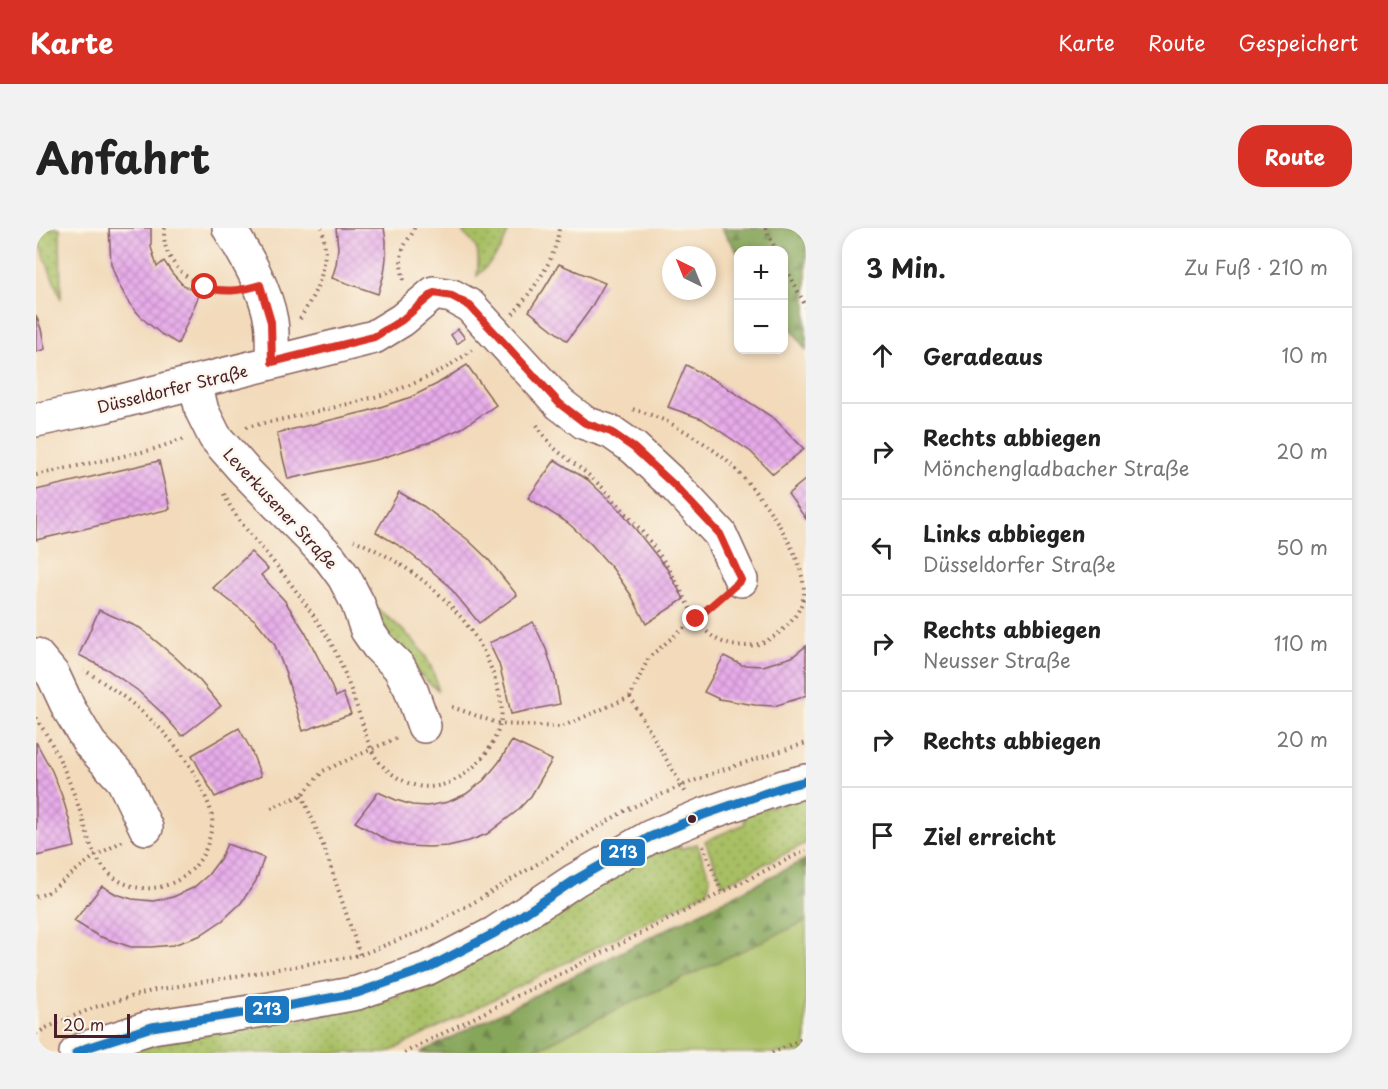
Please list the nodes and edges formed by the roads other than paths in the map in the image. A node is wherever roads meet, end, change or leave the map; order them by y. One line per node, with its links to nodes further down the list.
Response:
1 (228, 228): 2 (street)
2 (272, 362): 3 (street, Düsseldorfer Straße); 5 (street, Düsseldorfer Straße)
3 (195, 382): 4 (street, Düsseldorfer Straße); 7 (street, Leverkusener Straße)
4 (36, 420)
5 (741, 580)
6 (36, 655): 9 (street)
7 (424, 726)
8 (806, 781): 10 (street)
9 (146, 828)
10 (76, 1053)

